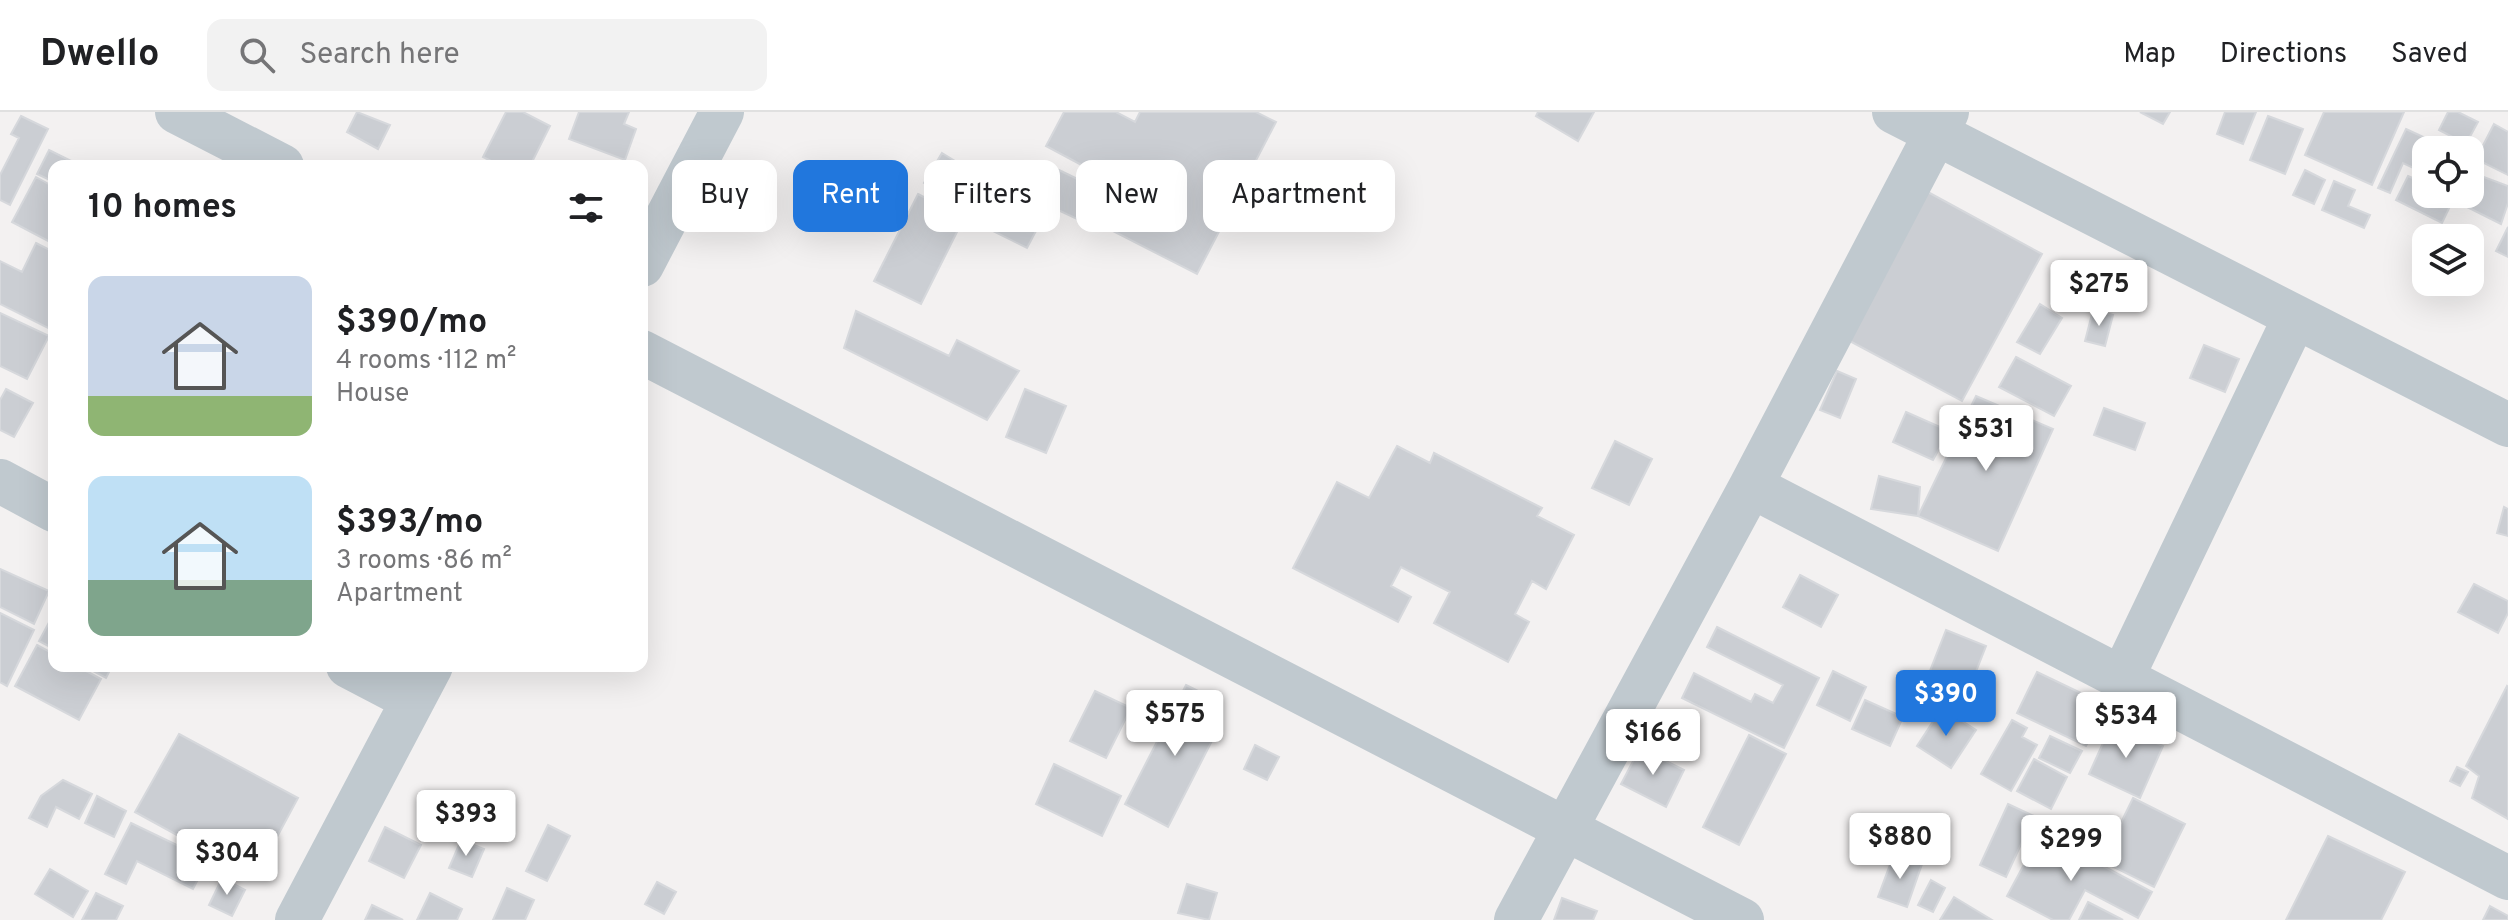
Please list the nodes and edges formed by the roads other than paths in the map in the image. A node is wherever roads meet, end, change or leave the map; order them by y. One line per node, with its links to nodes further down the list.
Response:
1 (177, 112): 5 (street)
2 (722, 112): 6 (street)
3 (1894, 112): 4 (street)
4 (1942, 123): 7 (street); 11 (street)
5 (270, 160)
6 (648, 254)
7 (2295, 317): 9 (street); 14 (street)
8 (648, 355): 16 (street)
9 (2508, 425)
10 (0, 481): 12 (street)
11 (1751, 486): 14 (street); 16 (street)
12 (48, 507)
13 (374, 672): 15 (street)
14 (2122, 678): 17 (street)
15 (422, 683): 18 (street)
16 (1564, 828): 19 (street); 20 (street)
17 (2508, 878)
18 (297, 920)
19 (1516, 920)
20 (1742, 920)

